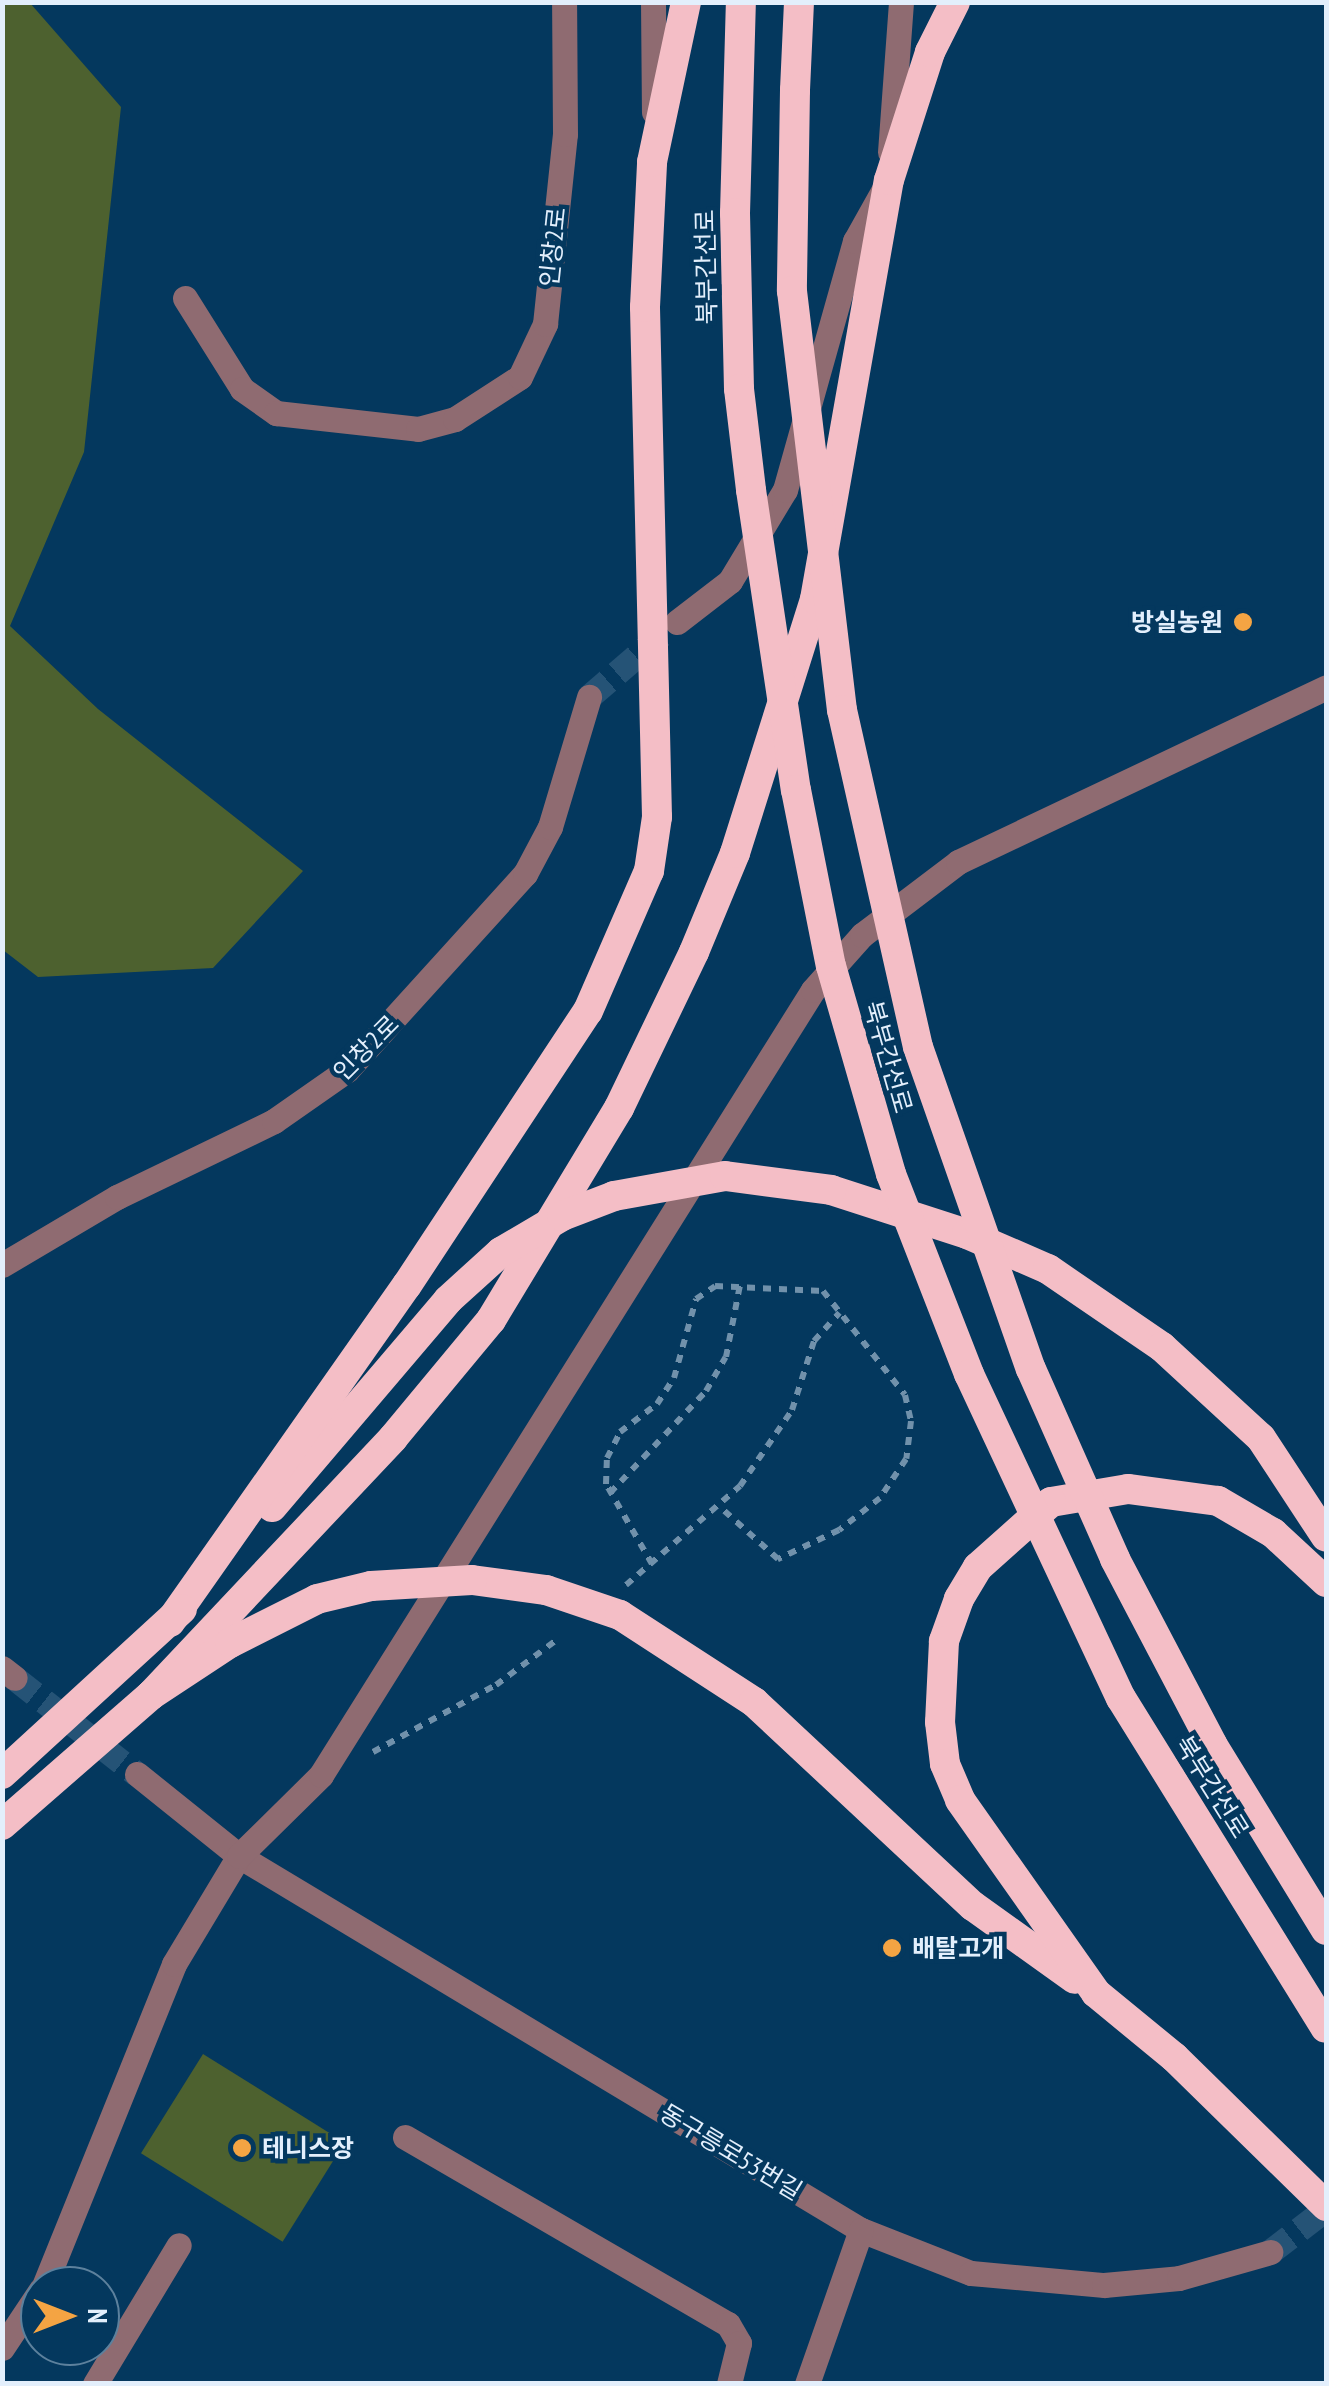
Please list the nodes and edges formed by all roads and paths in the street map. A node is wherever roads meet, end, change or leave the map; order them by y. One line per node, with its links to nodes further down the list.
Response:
1 (564, 2): 10 (street, 인창2로)
2 (653, 2): 8 (street)
3 (686, 2): 8 (highway)
4 (741, 2): 33 (highway, 북부간선로, bridge)
5 (799, 2): 31 (highway, 북부간선로, bridge)
6 (901, 2): 9 (street)
7 (955, 2): 9 (highway)
8 (654, 150): 23 (highway)
9 (889, 180): 11 (street); 25 (highway)
10 (185, 298)
11 (677, 622)
12 (1326, 688): 28 (street)
13 (589, 697): 14 (street, 인창2로)
14 (2, 1265)
15 (740, 1286): 16 (path); 17 (path); 17 (path)
16 (840, 1313): 18 (path); 18 (path)
17 (610, 1493): 20 (path)
18 (719, 1506): 20 (path)
19 (1326, 1537): 23 (highway, bridge)
20 (652, 1564): 22 (path)
21 (1326, 1582): 32 (highway)
22 (625, 1586)
23 (170, 1622): 26 (highway)
24 (560, 1638): 28 (path)
25 (152, 1695): 29 (highway); 32 (highway, bridge)
26 (2, 1774)
27 (137, 1774): 30 (street, 동구릉로53번길)
28 (321, 1774): 30 (street)
29 (2, 1825)
30 (239, 1856): 36 (street, 동구릉로53번길); 39 (street)
31 (1326, 1930)
32 (1096, 1993): 35 (highway)
33 (1326, 2028)
34 (405, 2137): 43 (street)
35 (1326, 2206)
36 (861, 2230): 38 (street, 동구릉로53번길); 44 (street)
37 (178, 2245): 42 (street)
38 (1270, 2252)
39 (51, 2266)
40 (20, 2321): 41 (street)
41 (2, 2348)
42 (95, 2384)
43 (729, 2384)
44 (808, 2384)

